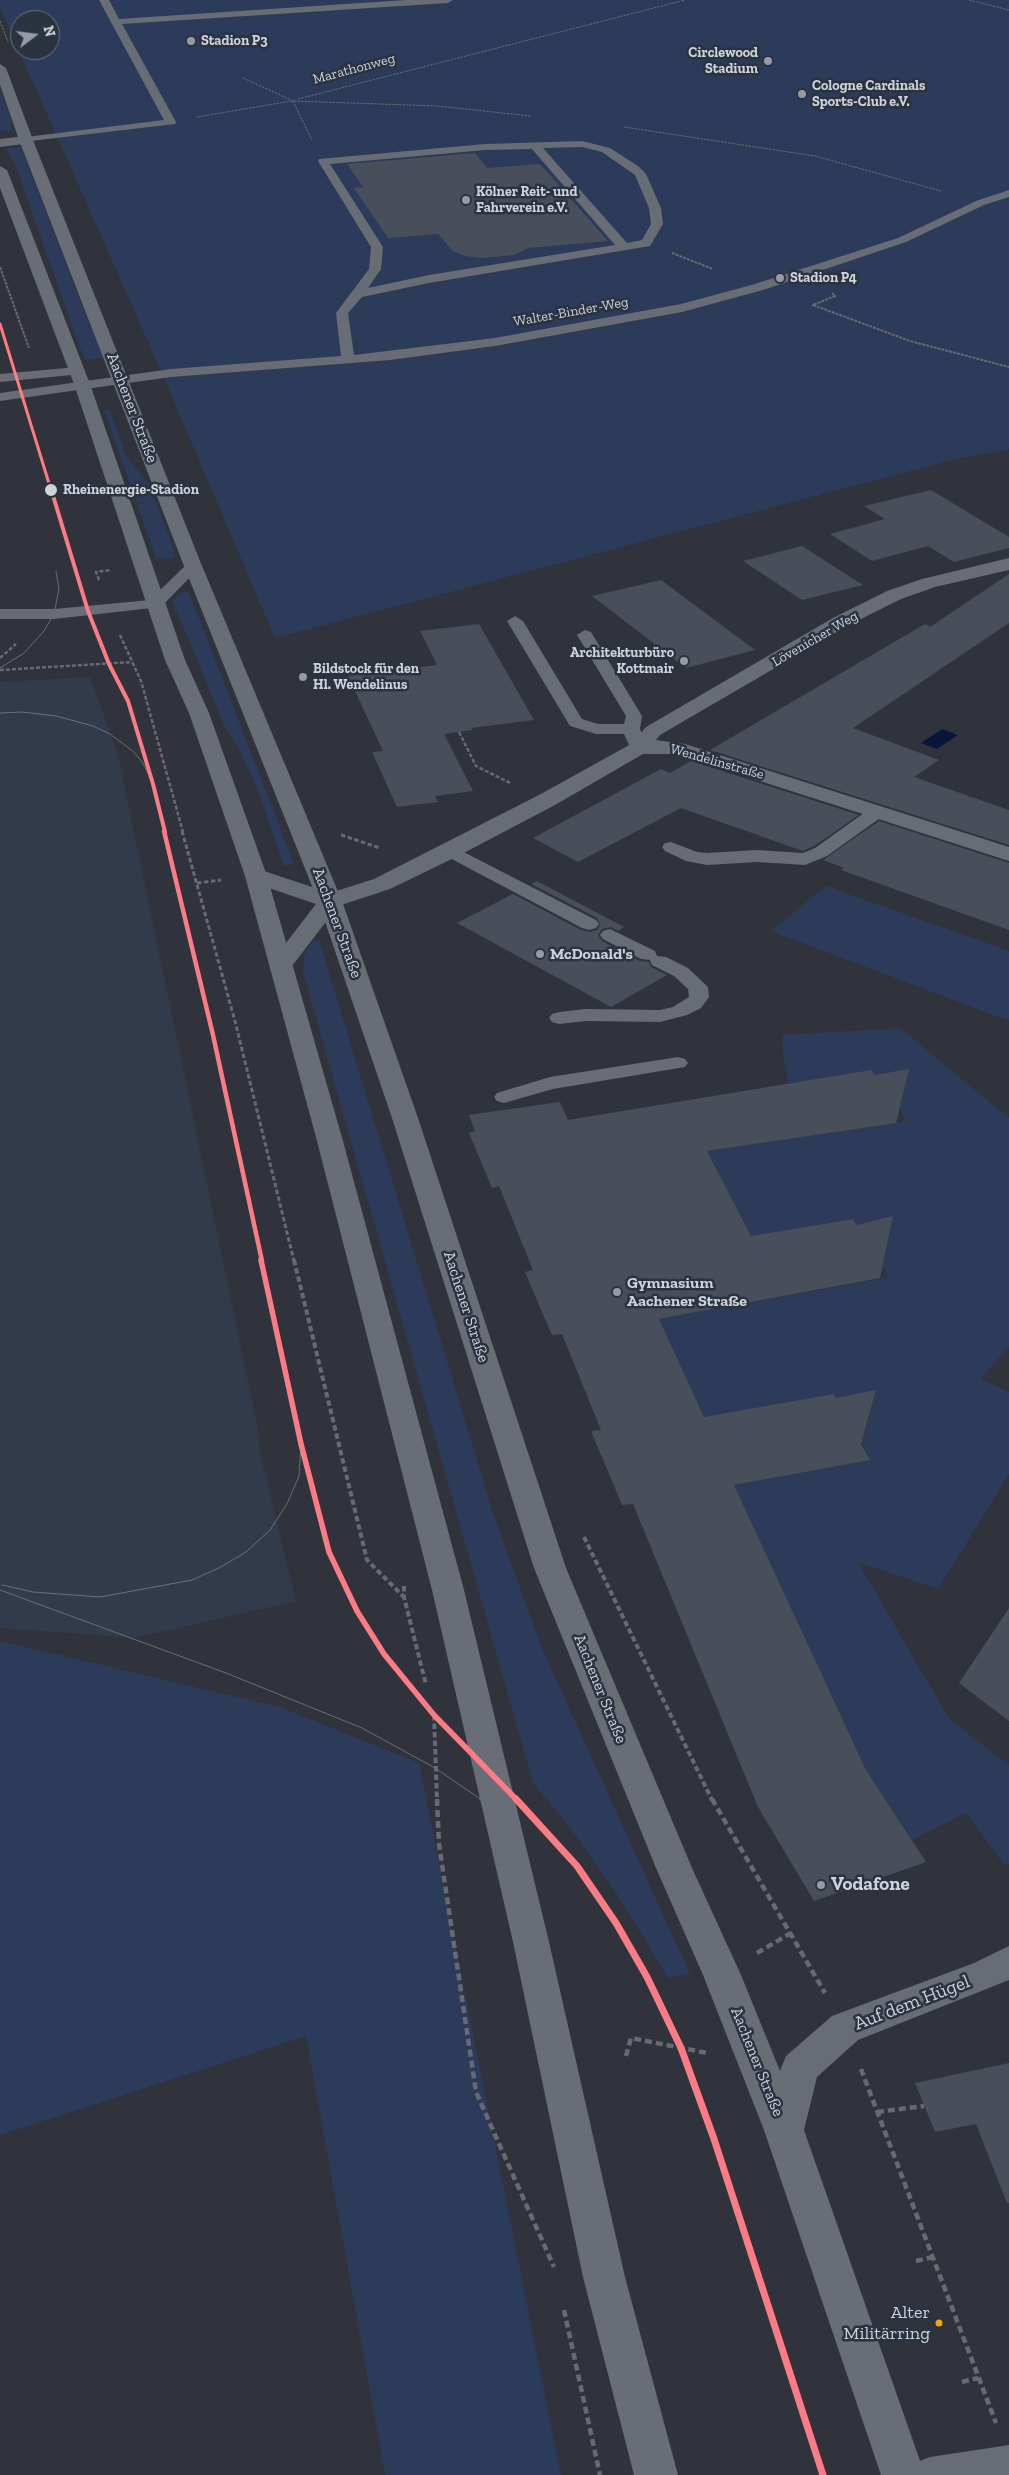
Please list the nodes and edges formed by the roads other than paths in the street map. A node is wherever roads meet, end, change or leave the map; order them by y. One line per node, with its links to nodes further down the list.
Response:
1 (104, 0): 3 (lane)
2 (448, 0): 3 (lane)
3 (115, 22): 5 (lane)
4 (0, 68): 5 (main road, Aachener Straße)
5 (26, 140): 6 (street); 17 (main road, Aachener Straße)
6 (0, 144)
7 (534, 145): 10 (lane); 10 (lane); 11 (lane)
8 (0, 170): 15 (main road)
9 (1009, 193): 14 (lane, Walter-Binder-Weg)
10 (624, 247): 12 (lane)
11 (374, 265): 12 (lane); 13 (lane)
12 (428, 280): 13 (lane)
13 (358, 294): 14 (lane)
14 (348, 359): 17 (lane, Walter-Binder-Weg)
15 (80, 377): 16 (lane); 17 (lane, Walter-Binder-Weg); 18 (lane); 21 (main road)
16 (0, 378)
17 (121, 379): 20 (main road, Aachener Straße)
18 (0, 396)
19 (1009, 564): 27 (street, Lövenicher Weg)
20 (193, 566): 21 (lane); 33 (main road, Aachener Straße)
21 (155, 604): 23 (lane); 32 (main road)
22 (0, 614): 23 (lane)
23 (19, 616): 24 (lane)
24 (0, 620)
25 (515, 621): 27 (lane)
26 (585, 635): 27 (lane)
27 (634, 739): 28 (street, Wendelinstraße); 30 (street, Wendelinstraße)
28 (877, 812): 29 (lane); 31 (street, Wendelinstraße)
29 (670, 847)
30 (450, 851): 33 (street, Wendelinstraße); 34 (lane)
31 (1009, 854)
32 (256, 876): 33 (street); 36 (main road)
33 (330, 901): 36 (street); 41 (main road, Aachener Straße)
34 (589, 924)
35 (610, 935): 37 (lane)
36 (281, 965): 43 (main road)
37 (559, 1018)
38 (678, 1063): 39 (lane)
39 (504, 1096)
40 (1009, 1962): 41 (street, Auf dem Hügel)
41 (784, 2130): 44 (main road, Aachener Straße)
42 (1009, 2463): 45 (lane)
43 (656, 2475)
44 (903, 2475)
45 (930, 2475)

